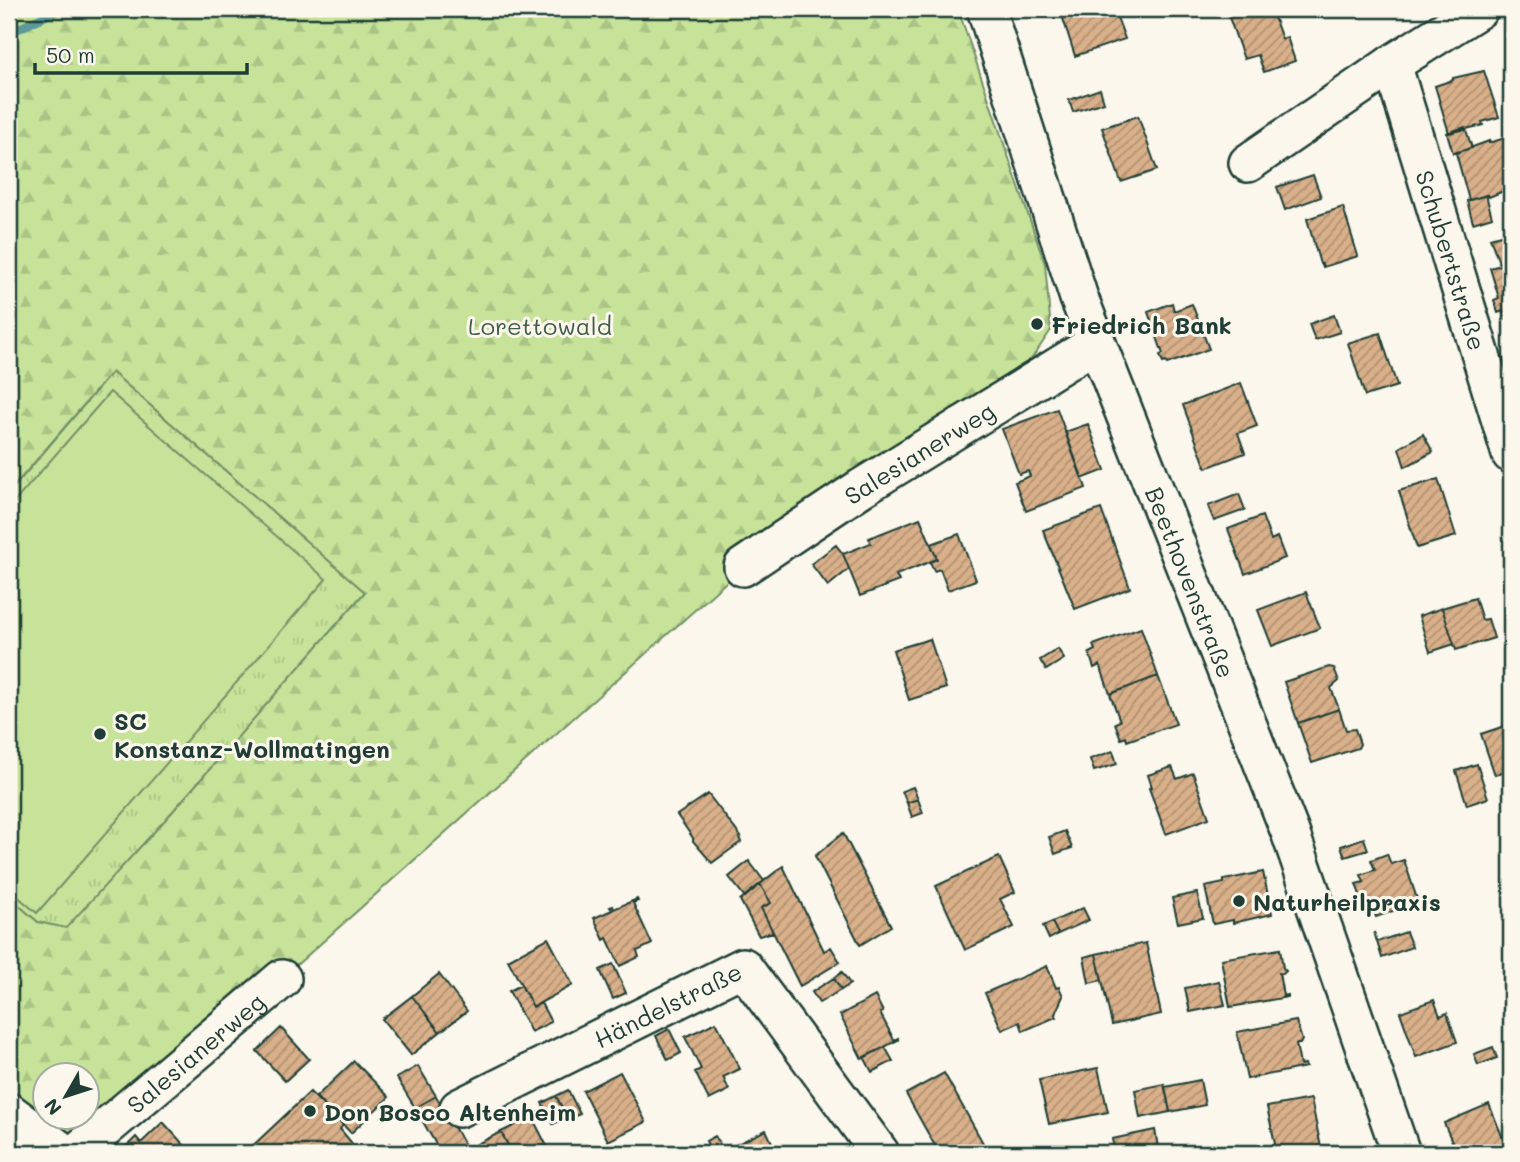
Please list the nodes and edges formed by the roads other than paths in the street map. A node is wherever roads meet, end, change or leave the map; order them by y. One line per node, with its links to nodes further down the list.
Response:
1 (986, 9): 5 (street, Beethovenstraße)
2 (1479, 9): 3 (street)
3 (1392, 64): 4 (street); 6 (street, Schubertstraße)
4 (1248, 163)
5 (1096, 343): 7 (street, Salesianerweg); 14 (street, Beethovenstraße)
6 (1511, 454)
7 (743, 567)
8 (282, 979): 12 (street, Salesianerweg)
9 (459, 1108): 13 (street, Händelstraße)
10 (9, 1112): 11 (street)
11 (64, 1153)
12 (76, 1153)
13 (880, 1153)
14 (1401, 1153)

